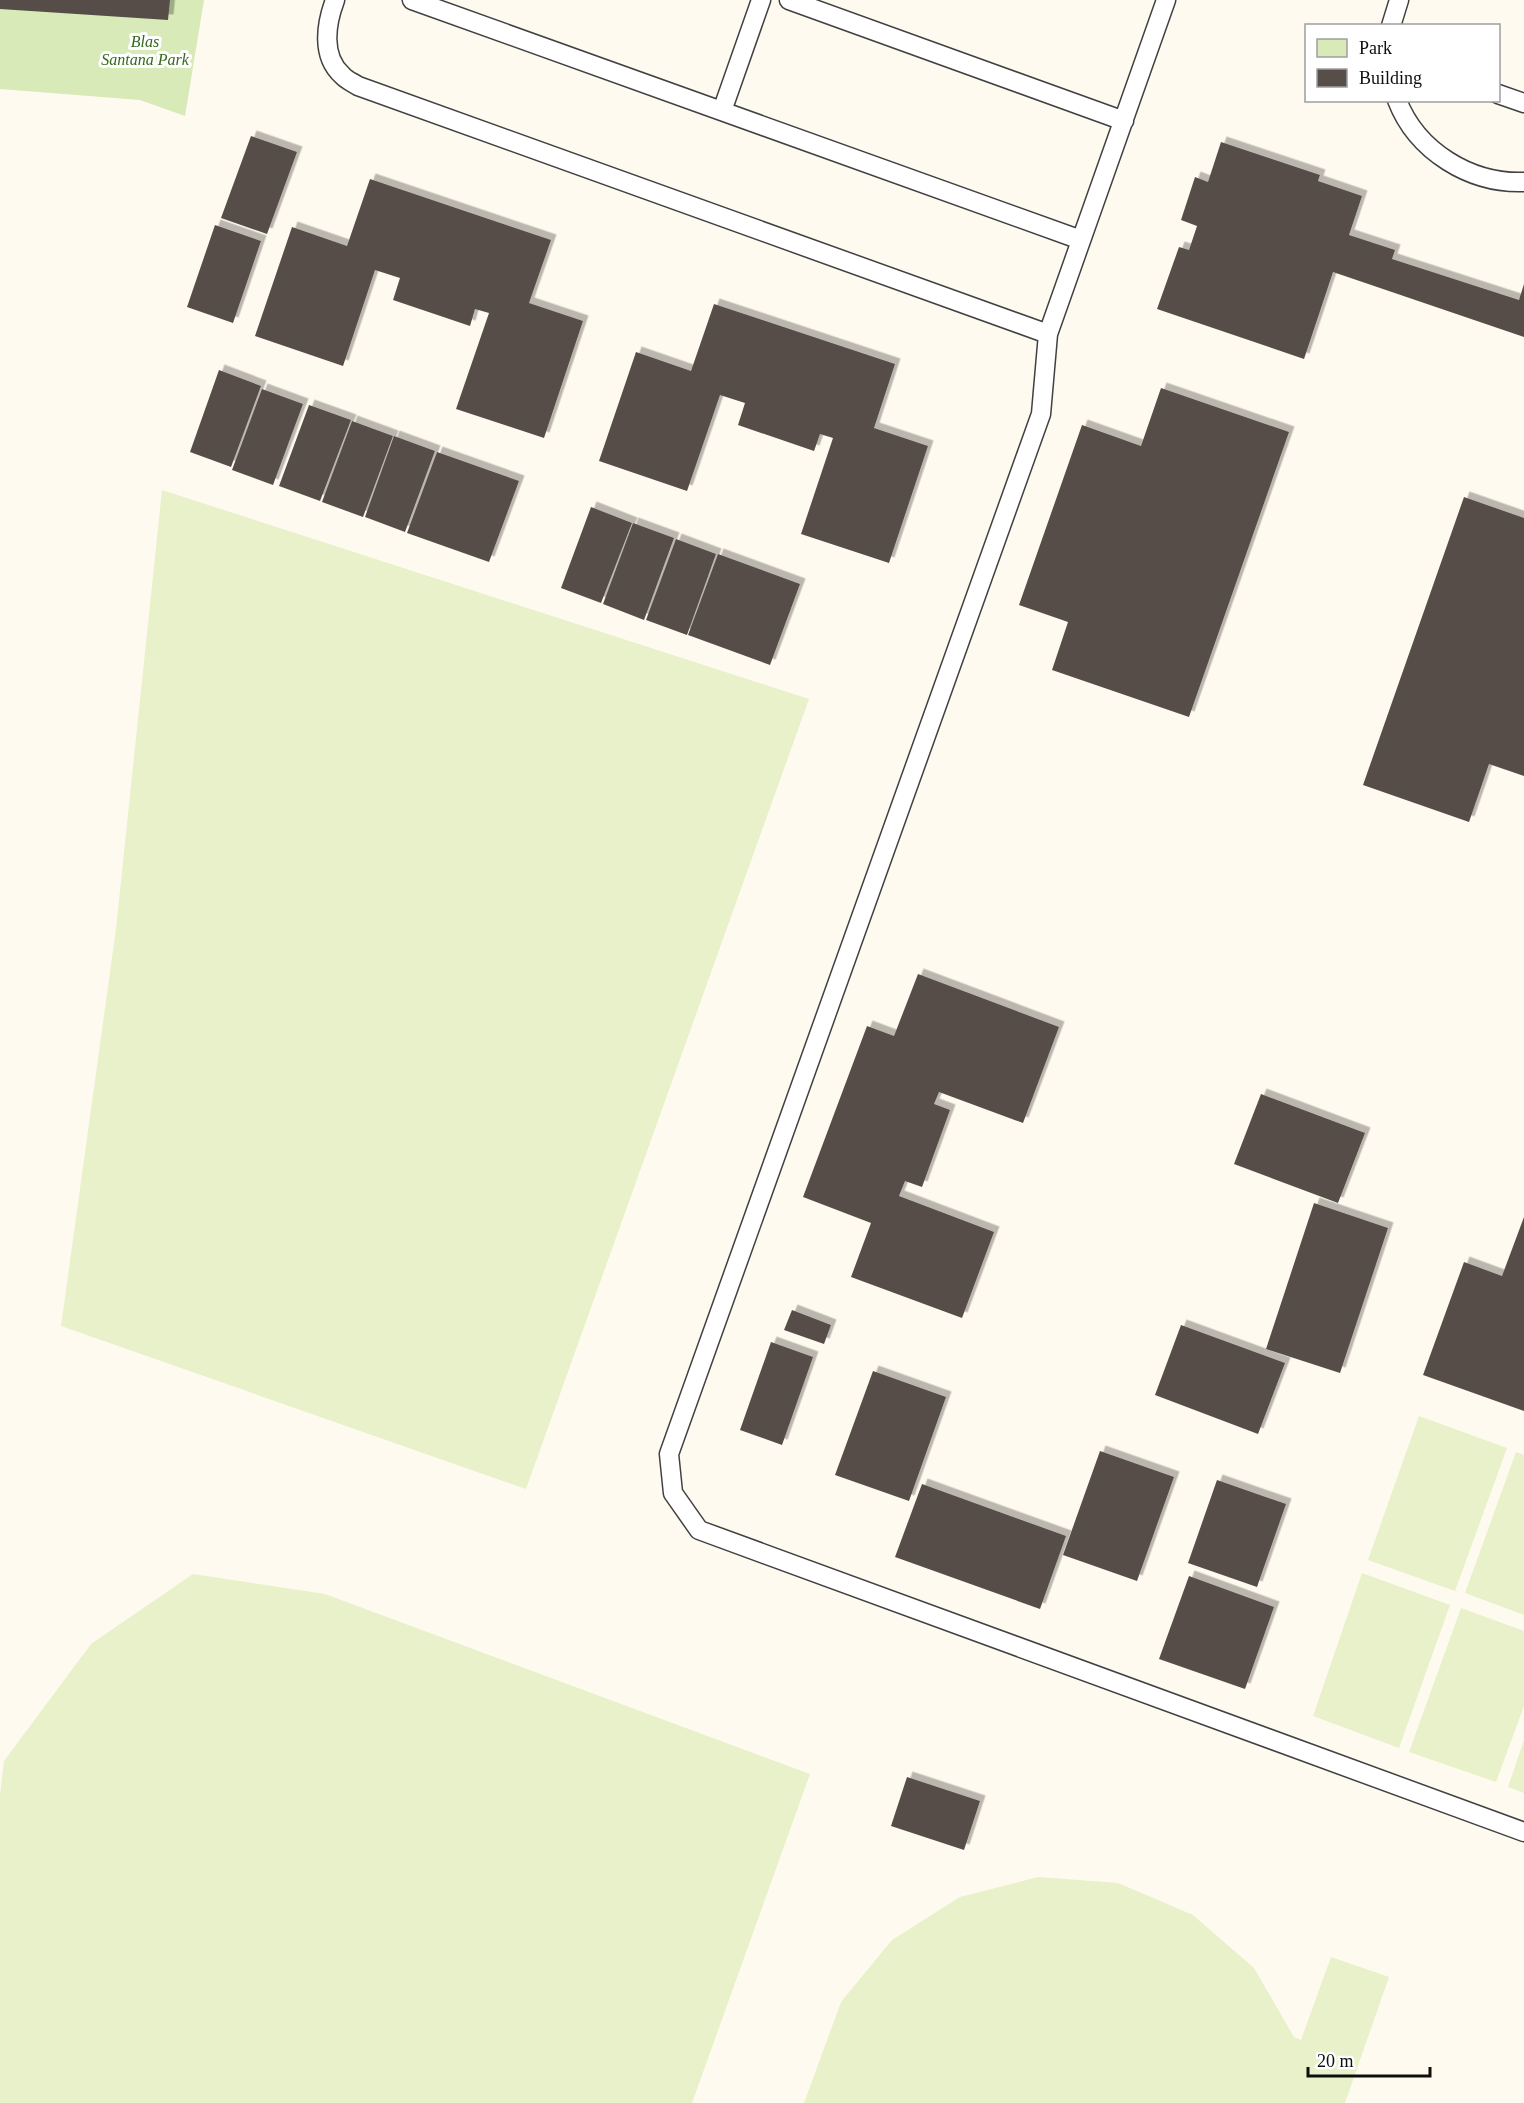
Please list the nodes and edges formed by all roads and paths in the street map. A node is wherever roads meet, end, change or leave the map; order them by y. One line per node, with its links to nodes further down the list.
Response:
1 (335, 0): 15 (lane)
2 (412, 0): 11 (lane)
3 (761, 0): 11 (lane)
4 (789, 0): 12 (lane)
5 (1166, 0): 12 (lane)
6 (1399, 0): 7 (lane)
7 (1392, 24)
8 (1500, 95): 10 (lane)
9 (1398, 102): 13 (lane)
10 (1524, 103)
11 (722, 111): 14 (lane)
12 (1124, 121): 14 (lane)
13 (1524, 182)
14 (1081, 240): 15 (lane)
15 (1048, 334): 16 (lane)
16 (1524, 1832)

